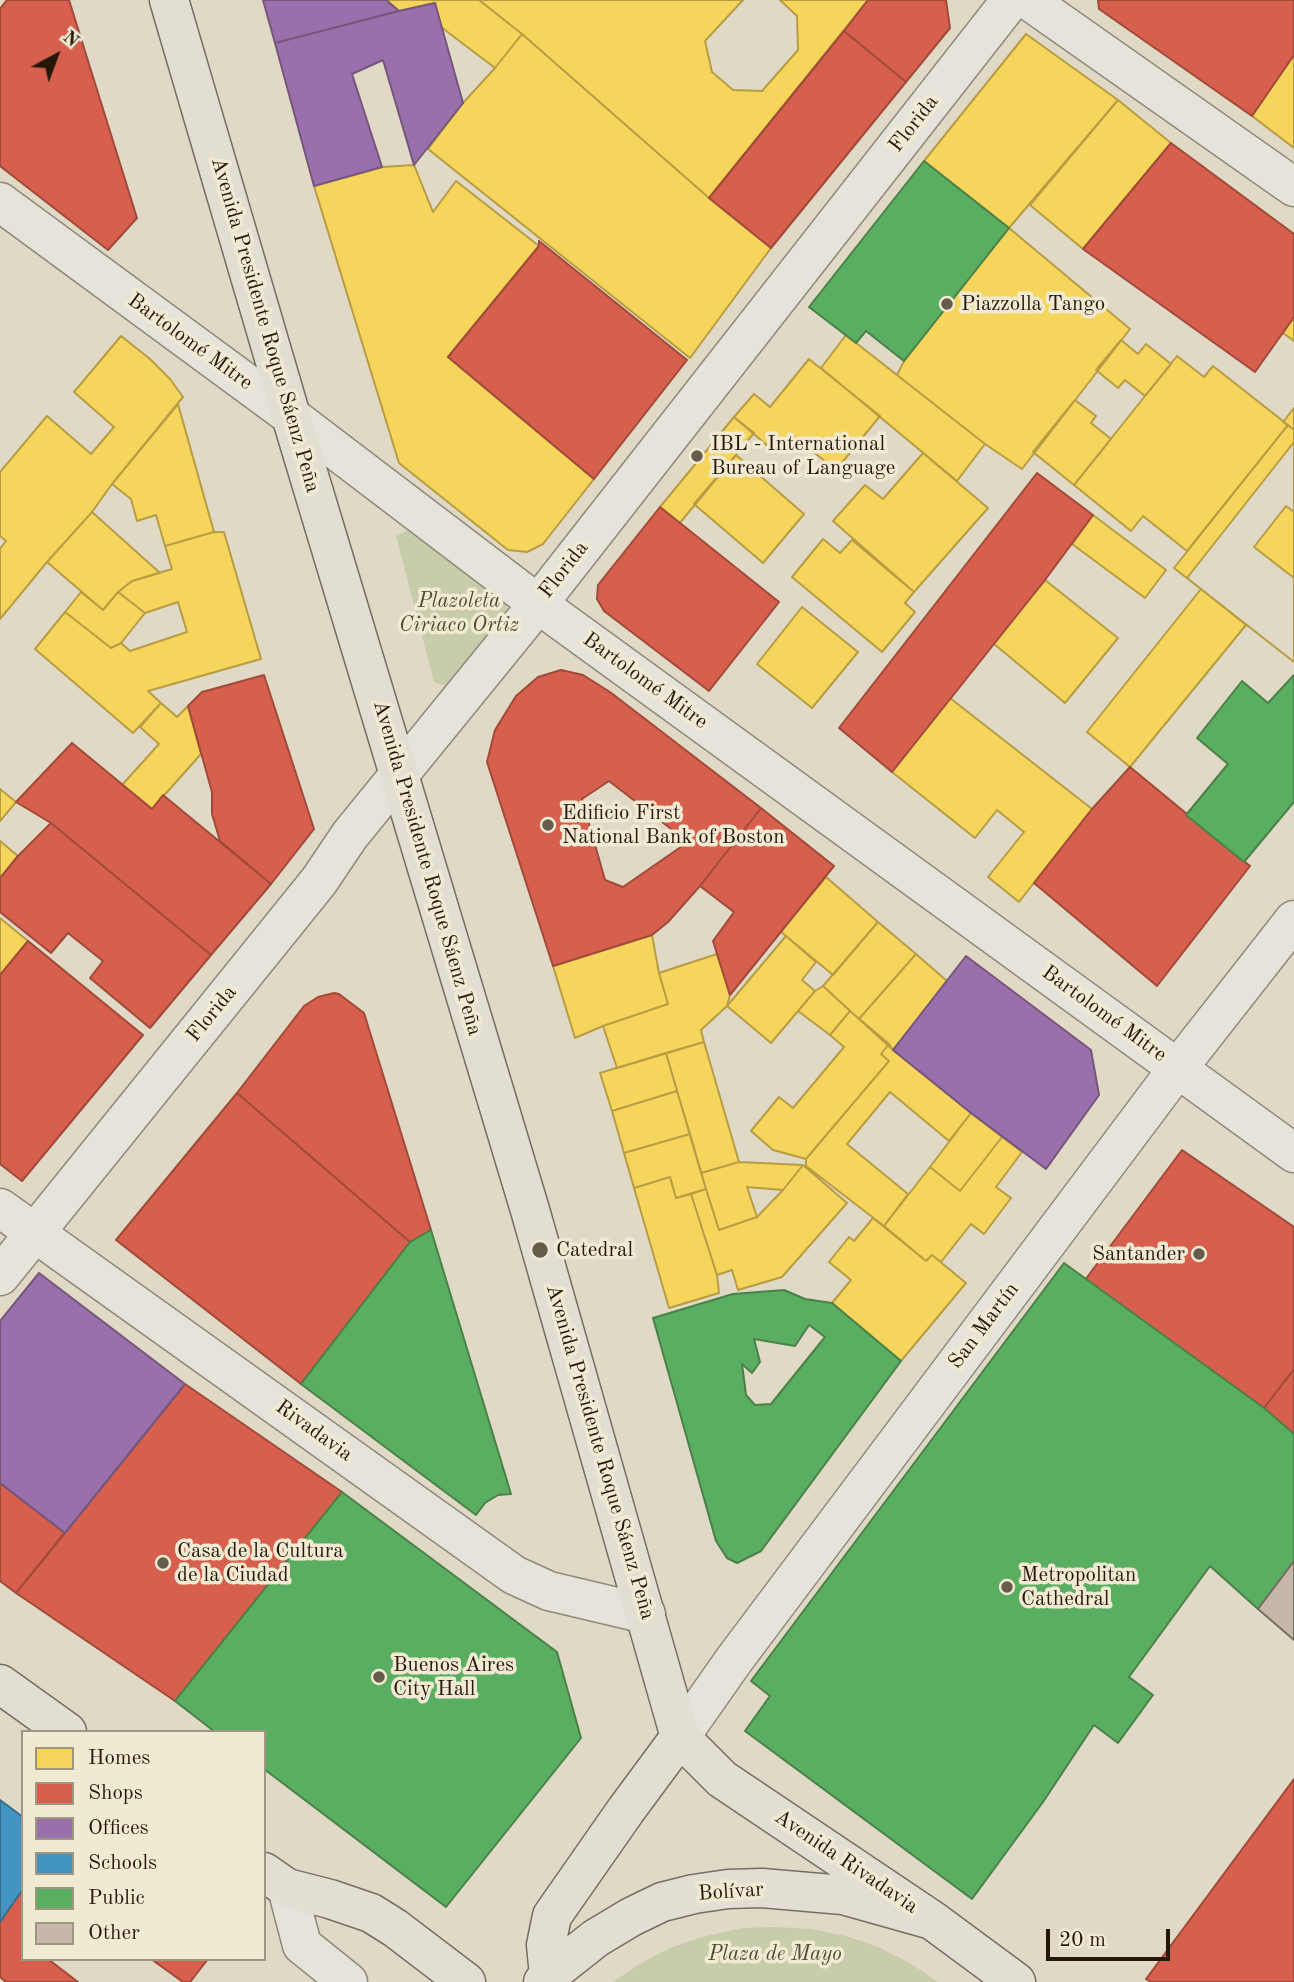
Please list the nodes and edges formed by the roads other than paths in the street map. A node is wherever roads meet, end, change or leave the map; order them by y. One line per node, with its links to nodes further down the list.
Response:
1 (169, 0): 6 (main road, Avenida Presidente Roque Sáenz Peña)
2 (1011, 0): 7 (street, Florida)
3 (1028, 0): 4 (street)
4 (1294, 187)
5 (0, 202): 6 (street, Bartolomé Mitre)
6 (291, 416): 7 (street, Bartolomé Mitre); 8 (main road, Avenida Presidente Roque Sáenz Peña)
7 (538, 604): 8 (street, Florida); 10 (street, Bartolomé Mitre)
8 (400, 773): 13 (street, Florida); 15 (main road, Avenida Presidente Roque Sáenz Peña)
9 (1294, 920): 10 (street, San Martín)
10 (1178, 1068): 11 (street, Bartolomé Mitre); 18 (street, San Martín)
11 (1294, 1153)
12 (0, 1208): 13 (street, Rivadavia)
13 (33, 1233): 14 (street, Florida); 15 (street, Rivadavia)
14 (0, 1276)
15 (646, 1614): 18 (main road, Avenida Presidente Roque Sáenz Peña)
16 (0, 1684): 17 (main road)
17 (64, 1730)
18 (680, 1737): 20 (main road, Avenida Rivadavia); 21 (main road, Bolívar)
19 (276, 1880): 22 (street); 23 (main road)
20 (932, 1920): 21 (main road, Bolívar); 24 (main road, Avenida Rivadavia)
21 (546, 1978)
22 (348, 1982)
23 (466, 1982)
24 (1016, 1982)

